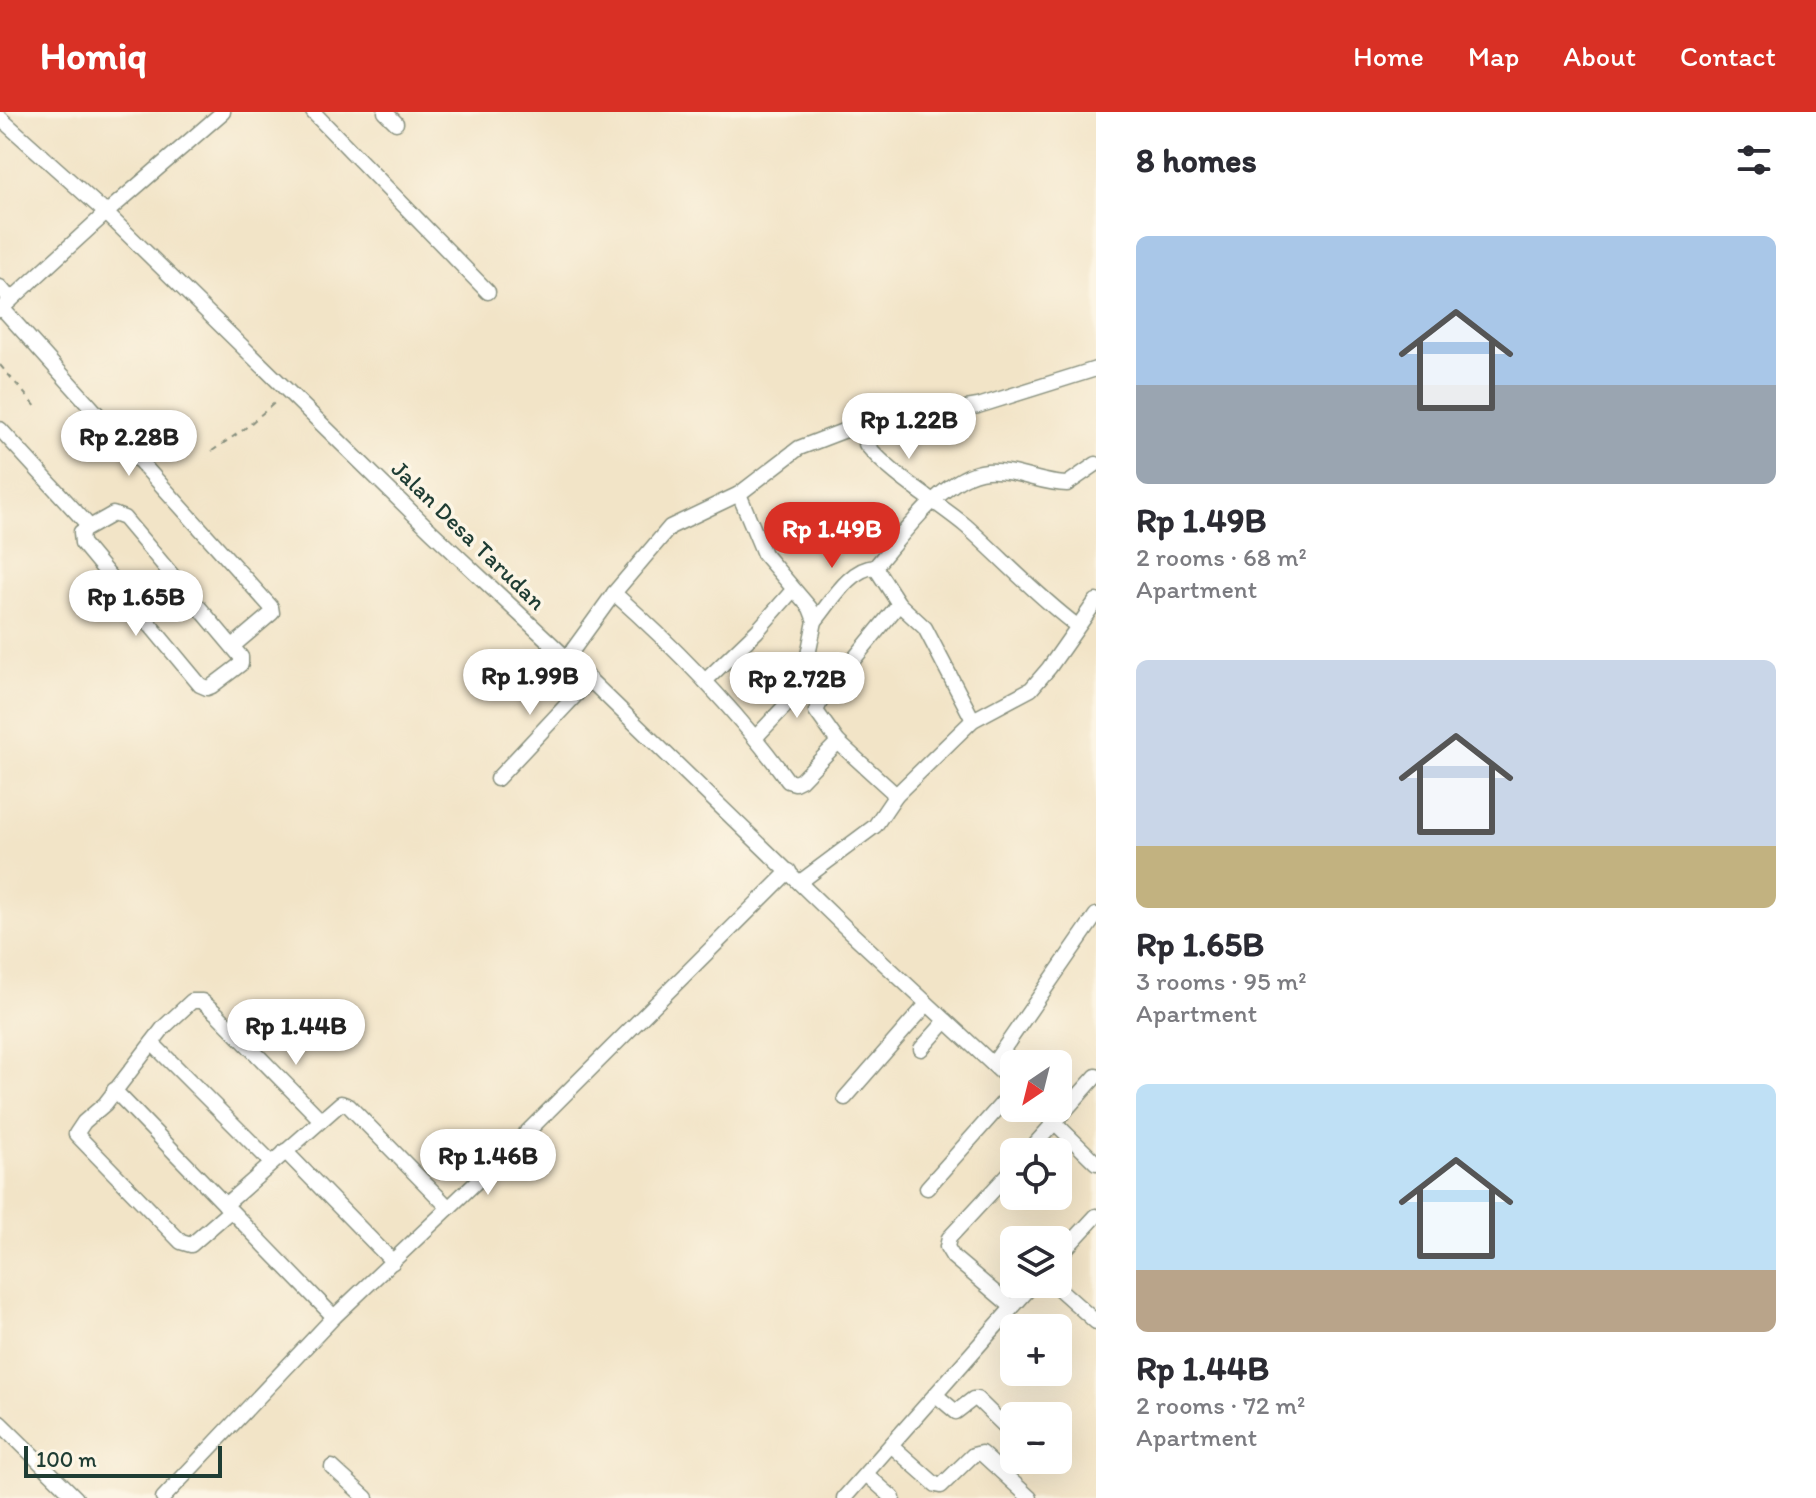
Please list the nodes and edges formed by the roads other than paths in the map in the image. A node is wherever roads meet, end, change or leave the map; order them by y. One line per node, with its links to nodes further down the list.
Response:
1 (223, 112): 6 (street)
2 (313, 112): 8 (street)
3 (385, 112): 5 (street)
4 (0, 118): 6 (street, Jalan Desa Tarudan)
5 (396, 123)
6 (106, 213): 9 (street); 25 (street, Jalan Desa Tarudan)
7 (0, 287): 9 (street)
8 (488, 292)
9 (4, 306): 24 (street)
10 (1096, 369): 14 (street)
11 (0, 429): 16 (street)
12 (866, 444): 15 (street)
13 (1096, 464): 15 (street)
14 (739, 494): 18 (street); 19 (street)
15 (933, 501): 17 (street); 23 (street)
16 (89, 526): 24 (street); 24 (street)
17 (875, 567): 21 (street); 22 (street)
18 (793, 590): 22 (street); 27 (street)
19 (618, 597): 25 (street); 27 (street)
20 (1096, 601): 23 (street)
21 (899, 604): 28 (street); 30 (street)
22 (815, 621): 29 (street)
23 (1077, 626): 28 (street)
24 (233, 646)
25 (567, 658): 26 (street, Jalan Desa Tarudan)
26 (590, 680): 31 (street); 33 (street, Jalan Desa Tarudan)
27 (705, 681): 29 (street)
28 (973, 720): 32 (street)
29 (756, 737): 30 (street)
30 (838, 742): 32 (street)
31 (497, 779)
32 (896, 795): 34 (street)
33 (789, 871): 34 (street, Jalan Desa Tarudan); 56 (street)
34 (800, 882): 36 (street, Jalan Desa Tarudan)
35 (1096, 915): 40 (street)
36 (927, 1004): 37 (street, Jalan Desa Tarudan); 44 (street)
37 (946, 1021): 39 (street); 40 (street, Jalan Desa Tarudan)
38 (152, 1043): 43 (street); 47 (street); 51 (street)
39 (921, 1049)
40 (993, 1064): 41 (street, Jalan Desa Tarudan)
41 (1000, 1072)
42 (1096, 1076): 46 (street)
43 (114, 1090): 55 (street); 55 (street)
44 (845, 1098)
45 (1000, 1103): 54 (street)
46 (1072, 1104)
47 (320, 1119): 50 (street); 56 (street)
48 (1056, 1122): 49 (street); 52 (street)
49 (1041, 1138)
50 (285, 1151): 51 (street); 59 (street)
51 (272, 1163): 55 (street)
52 (1096, 1163)
53 (1000, 1183): 62 (street)
54 (927, 1188)
55 (227, 1208): 63 (street)
56 (449, 1208): 59 (street)
57 (1096, 1216): 58 (street)
58 (1072, 1242)
59 (393, 1262): 63 (street)
60 (1020, 1298): 62 (street)
61 (1069, 1298): 64 (street)
62 (1012, 1307): 65 (street)
63 (334, 1317): 72 (street)
64 (1096, 1322)
65 (937, 1396): 66 (street); 68 (street)
66 (1000, 1421)
67 (0, 1423): 71 (street)
68 (891, 1445): 70 (street); 76 (street)
69 (332, 1467): 73 (street)
70 (866, 1474): 74 (street); 75 (street)
71 (76, 1498)
72 (163, 1498)
73 (366, 1498)
74 (844, 1498)
75 (893, 1498)
76 (1030, 1498)

